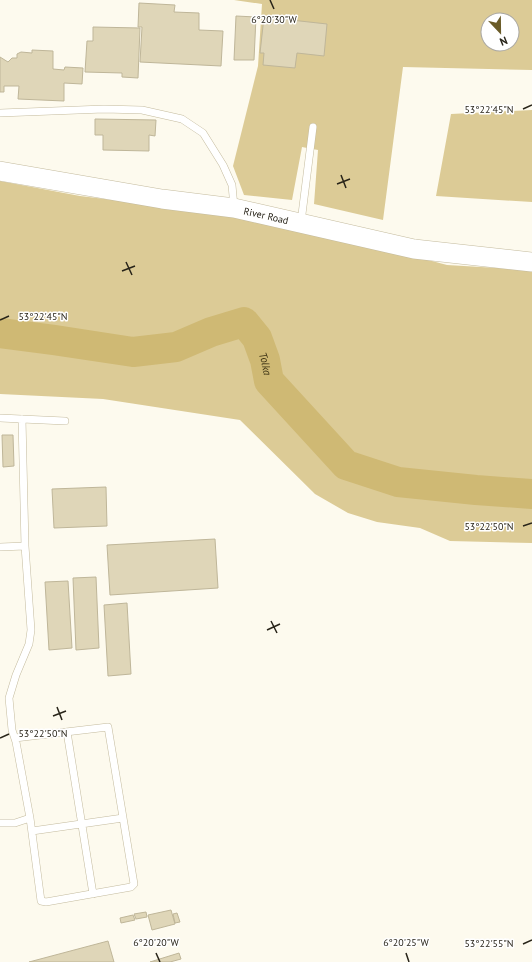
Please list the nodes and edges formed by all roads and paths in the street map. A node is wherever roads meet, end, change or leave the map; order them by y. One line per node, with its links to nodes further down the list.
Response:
1 (0, 114): 4 (lane)
2 (312, 127): 5 (lane)
3 (0, 171): 4 (main road, River Road)
4 (234, 208): 5 (main road, River Road)
5 (301, 222): 6 (main road, River Road)
6 (532, 262)
7 (0, 418): 8 (lane)
8 (22, 419): 9 (lane); 10 (lane)
9 (64, 421)
10 (25, 546): 11 (lane); 13 (lane)
11 (0, 547)
12 (67, 732): 13 (lane); 15 (lane); 17 (lane)
13 (15, 738): 14 (lane)
14 (30, 818): 16 (lane); 18 (lane)
15 (123, 818): 17 (lane); 19 (lane)
16 (0, 823)
17 (82, 824): 18 (lane); 19 (lane)
18 (32, 831): 19 (lane)
19 (93, 894)

